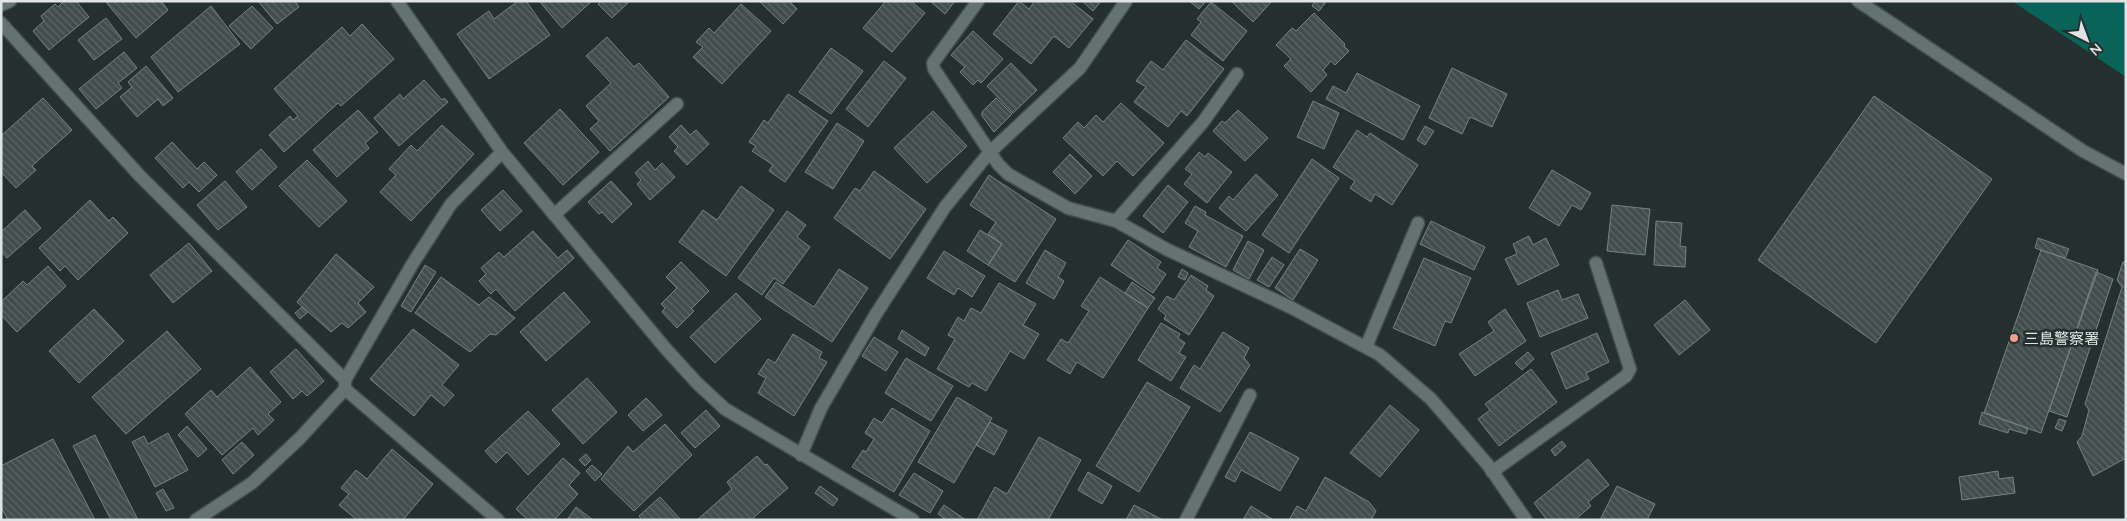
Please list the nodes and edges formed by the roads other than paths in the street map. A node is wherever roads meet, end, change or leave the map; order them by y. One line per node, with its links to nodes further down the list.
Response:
1 (10, 1): 6 (street)
2 (397, 1): 10 (street)
3 (978, 1): 11 (street)
4 (1126, 1): 11 (street)
5 (1858, 1): 12 (street)
6 (1, 5)
7 (1, 23): 18 (street)
8 (1237, 74): 14 (street)
9 (677, 104): 13 (street)
10 (502, 152): 13 (street); 18 (street)
11 (989, 153): 14 (street); 20 (street)
12 (2126, 174)
13 (554, 215): 20 (street)
14 (1116, 221): 17 (street)
15 (1418, 223): 17 (street)
16 (1596, 263): 21 (street)
17 (1366, 347): 21 (street)
18 (345, 385): 22 (street); 23 (street)
19 (1250, 395): 25 (street)
20 (801, 455): 24 (street)
21 (1492, 472): 26 (street)
22 (196, 520)
23 (498, 520)
24 (913, 520)
25 (1186, 520)
26 (1526, 520)

